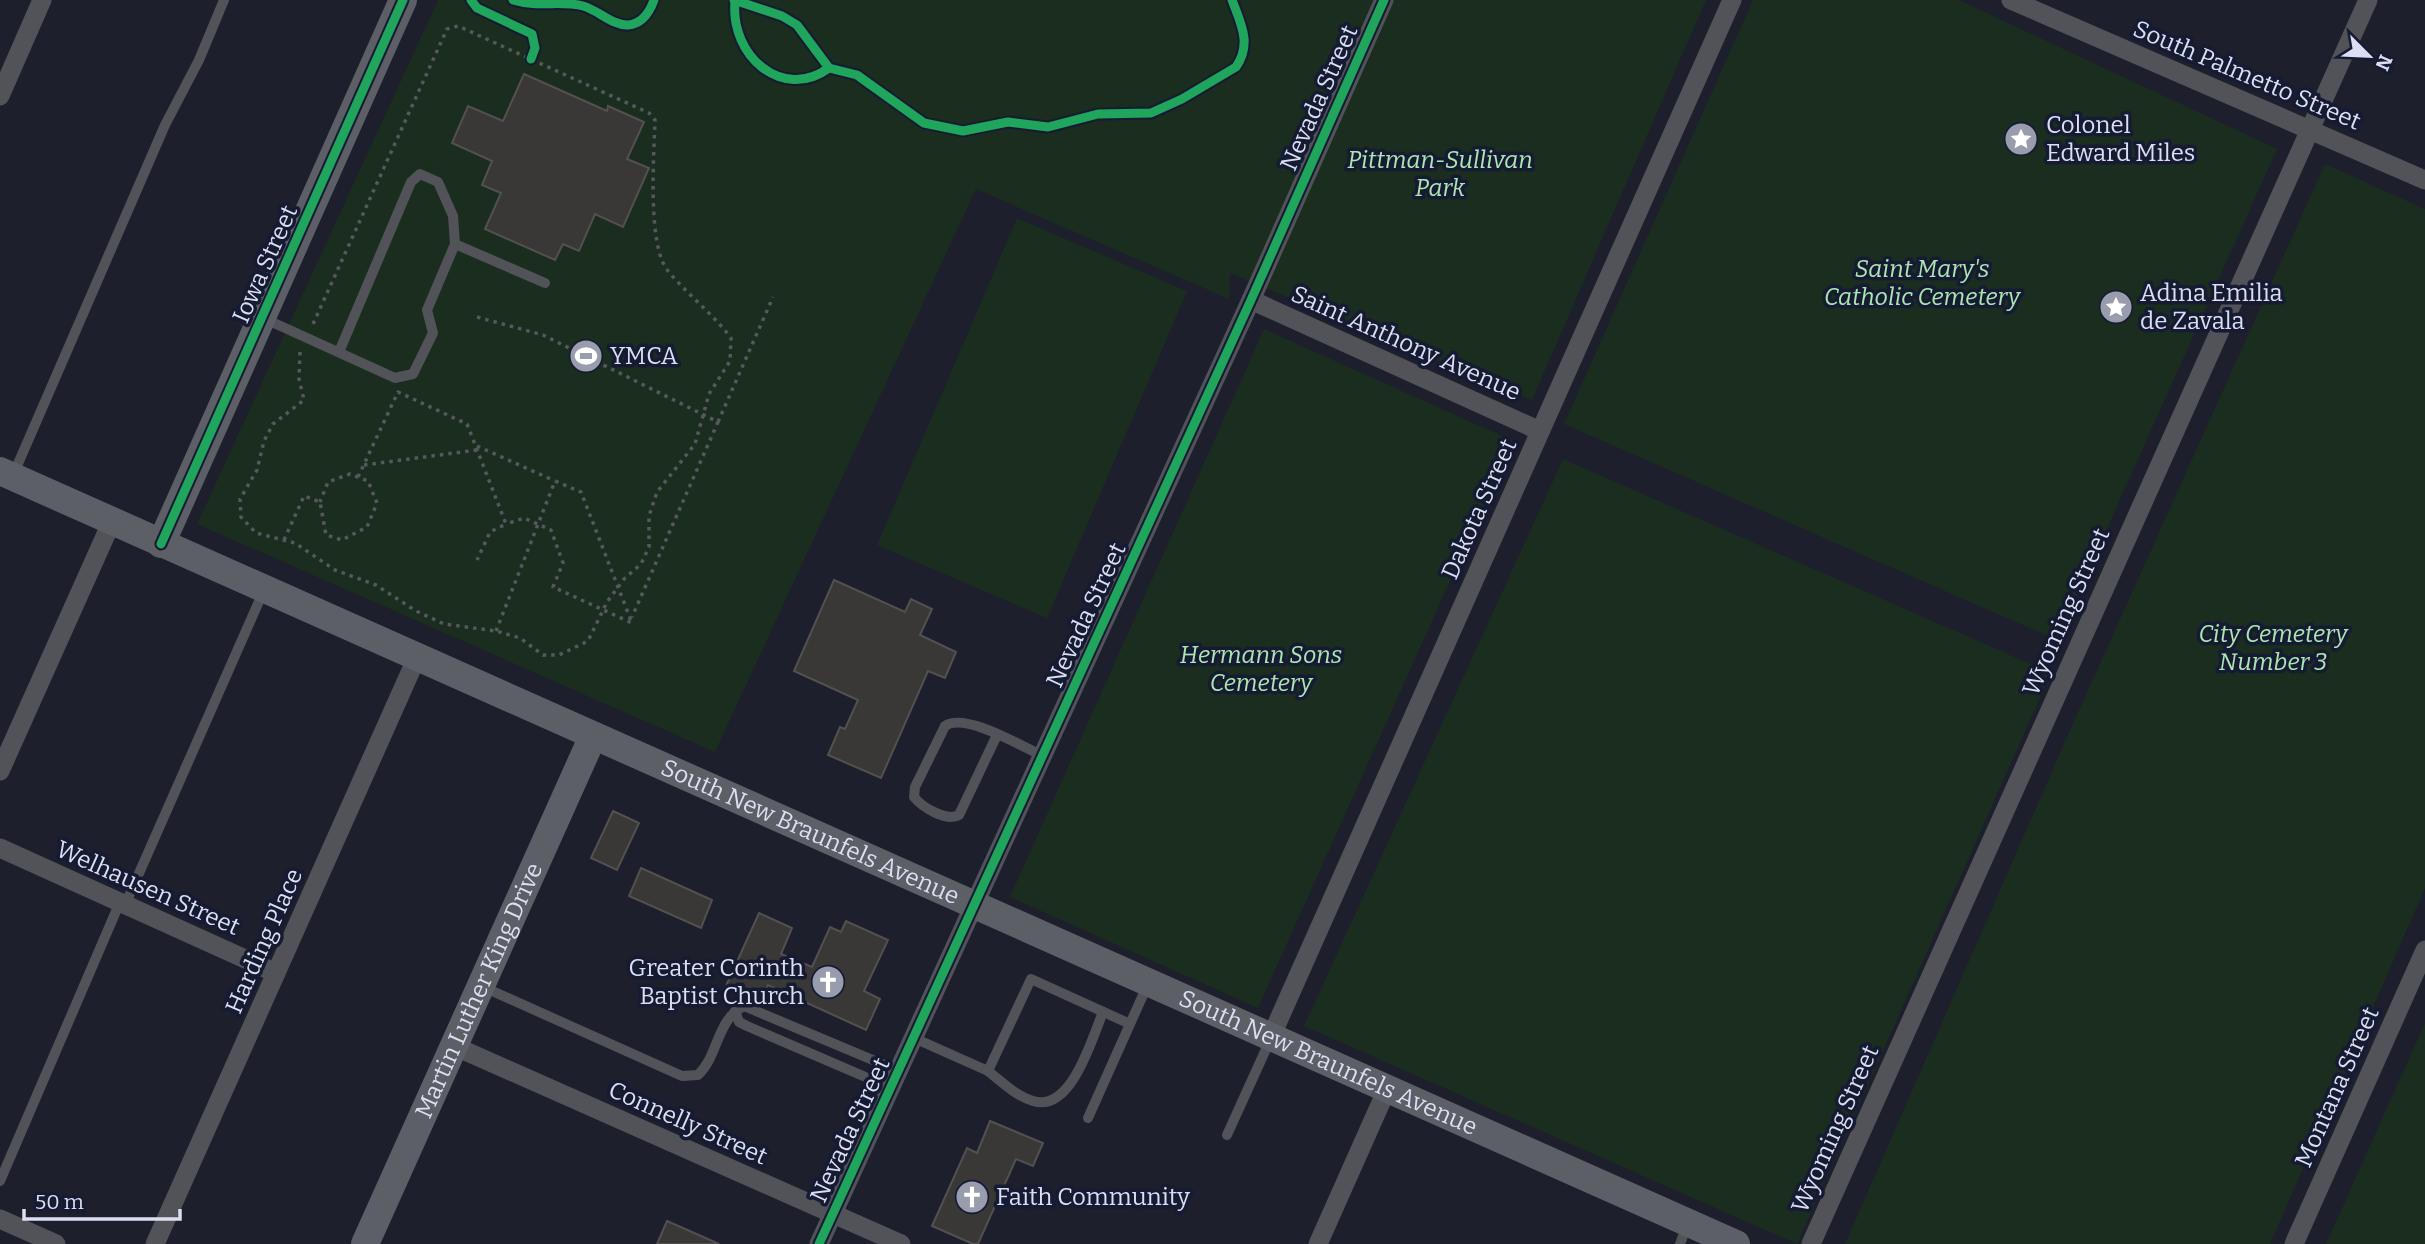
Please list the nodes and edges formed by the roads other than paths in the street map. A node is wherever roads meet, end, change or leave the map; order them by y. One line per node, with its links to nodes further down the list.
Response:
1 (43, 0): 8 (street)
2 (224, 0): 17 (lane)
3 (403, 0): 14 (main road, Iowa Street)
4 (1384, 0): 13 (street, Nevada Street)
5 (1732, 0): 16 (street, Dakota Street)
6 (2011, 0): 9 (street, South Palmetto Street)
7 (2368, 0): 9 (street, Wyoming Street)
8 (0, 96)
9 (2311, 129): 10 (street, South Palmetto Street); 55 (street, Wyoming Street)
10 (2425, 180)
11 (455, 244): 12 (lane); 15 (lane); 15 (lane)
12 (545, 283)
13 (1251, 300): 16 (street, Saint Anthony Avenue); 24 (street, Nevada Street)
14 (262, 318): 15 (lane); 19 (main road, Iowa Street)
15 (339, 352)
16 (1540, 431): 36 (street, Dakota Street)
17 (6, 474): 18 (main road, South New Braunfels Avenue)
18 (113, 522): 19 (main road, South New Braunfels Avenue); 25 (street)
19 (161, 544): 20 (main road, South New Braunfels Avenue)
20 (264, 589): 21 (main road, South New Braunfels Avenue); 27 (lane)
21 (417, 657): 23 (main road, South New Braunfels Avenue); 30 (street, Harding Place)
22 (997, 735): 22 (lane); 24 (lane)
23 (593, 736): 28 (main road, South New Braunfels Avenue); 32 (main road, Martin Luther King Drive)
24 (1043, 756): 28 (street, Nevada Street)
25 (0, 771)
26 (0, 848): 27 (street, Welhausen Street)
27 (122, 903): 30 (street, Welhausen Street); 44 (lane)
28 (976, 904): 31 (main road, South New Braunfels Avenue); 37 (street, Nevada Street)
29 (2425, 950): 56 (street, Montana Street)
30 (276, 973): 49 (street, Harding Place)
31 (1149, 982): 35 (lane); 36 (main road, South New Braunfels Avenue)
32 (481, 986): 33 (lane); 38 (main road, Martin Luther King Drive)
33 (735, 1011): 40 (lane); 40 (lane)
34 (1103, 1012): 35 (lane); 39 (lane); 39 (lane)
35 (1130, 1024): 42 (lane)
36 (1271, 1037): 41 (main road, South New Braunfels Avenue); 43 (lane)
37 (914, 1038): 39 (lane); 40 (street, Nevada Street)
38 (454, 1046): 45 (street, Connelly Street); 50 (main road, Martin Luther King Drive)
39 (988, 1071)
40 (895, 1080): 45 (street, Nevada Street)
41 (1387, 1089): 47 (main road, South New Braunfels Avenue); 53 (street)
42 (1088, 1118)
43 (1227, 1135)
44 (0, 1181)
45 (833, 1214): 51 (street, Nevada Street); 52 (street, Connelly Street)
46 (0, 1219): 48 (street)
47 (1684, 1233): 54 (main road, South New Braunfels Avenue)
48 (56, 1244)
49 (155, 1244)
50 (365, 1244)
51 (819, 1244)
52 (901, 1244)
53 (1318, 1244)
54 (1736, 1244)
55 (1811, 1244)
56 (2294, 1244)

